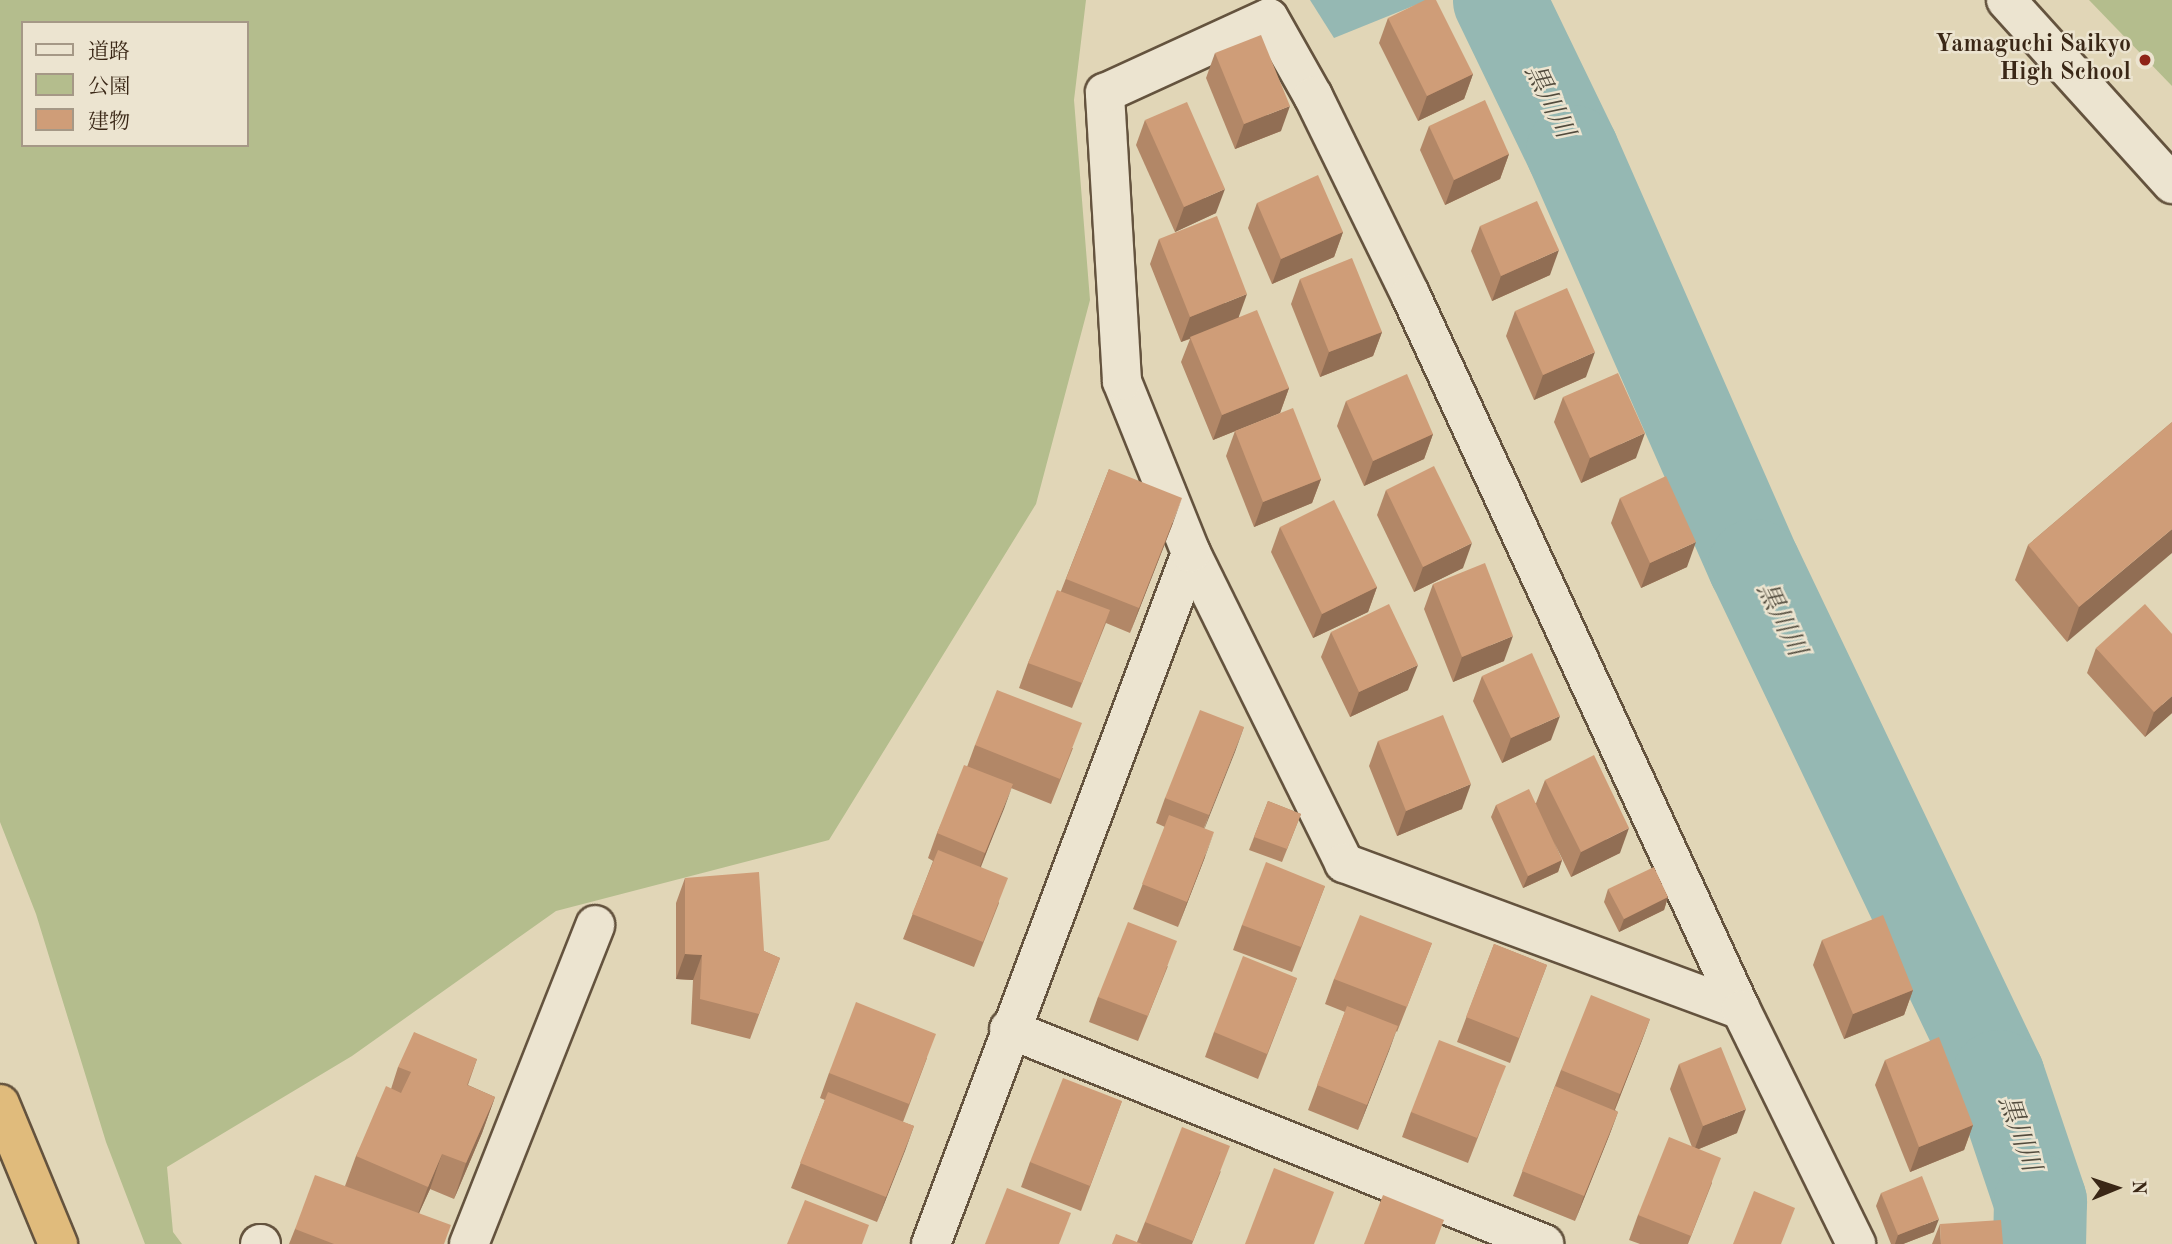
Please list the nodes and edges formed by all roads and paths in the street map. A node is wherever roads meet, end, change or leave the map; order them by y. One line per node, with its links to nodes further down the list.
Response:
1 (2006, 0): 2 (street)
2 (2172, 184)
3 (1191, 553): 5 (street); 5 (street); 6 (street)
4 (595, 925): 9 (street)
5 (1741, 1010): 12 (street)
6 (1009, 1030): 10 (street); 11 (street)
7 (0, 1104): 8 (highway)
8 (58, 1244)
9 (469, 1244)
10 (930, 1244)
11 (1544, 1244)
12 (1856, 1244)

